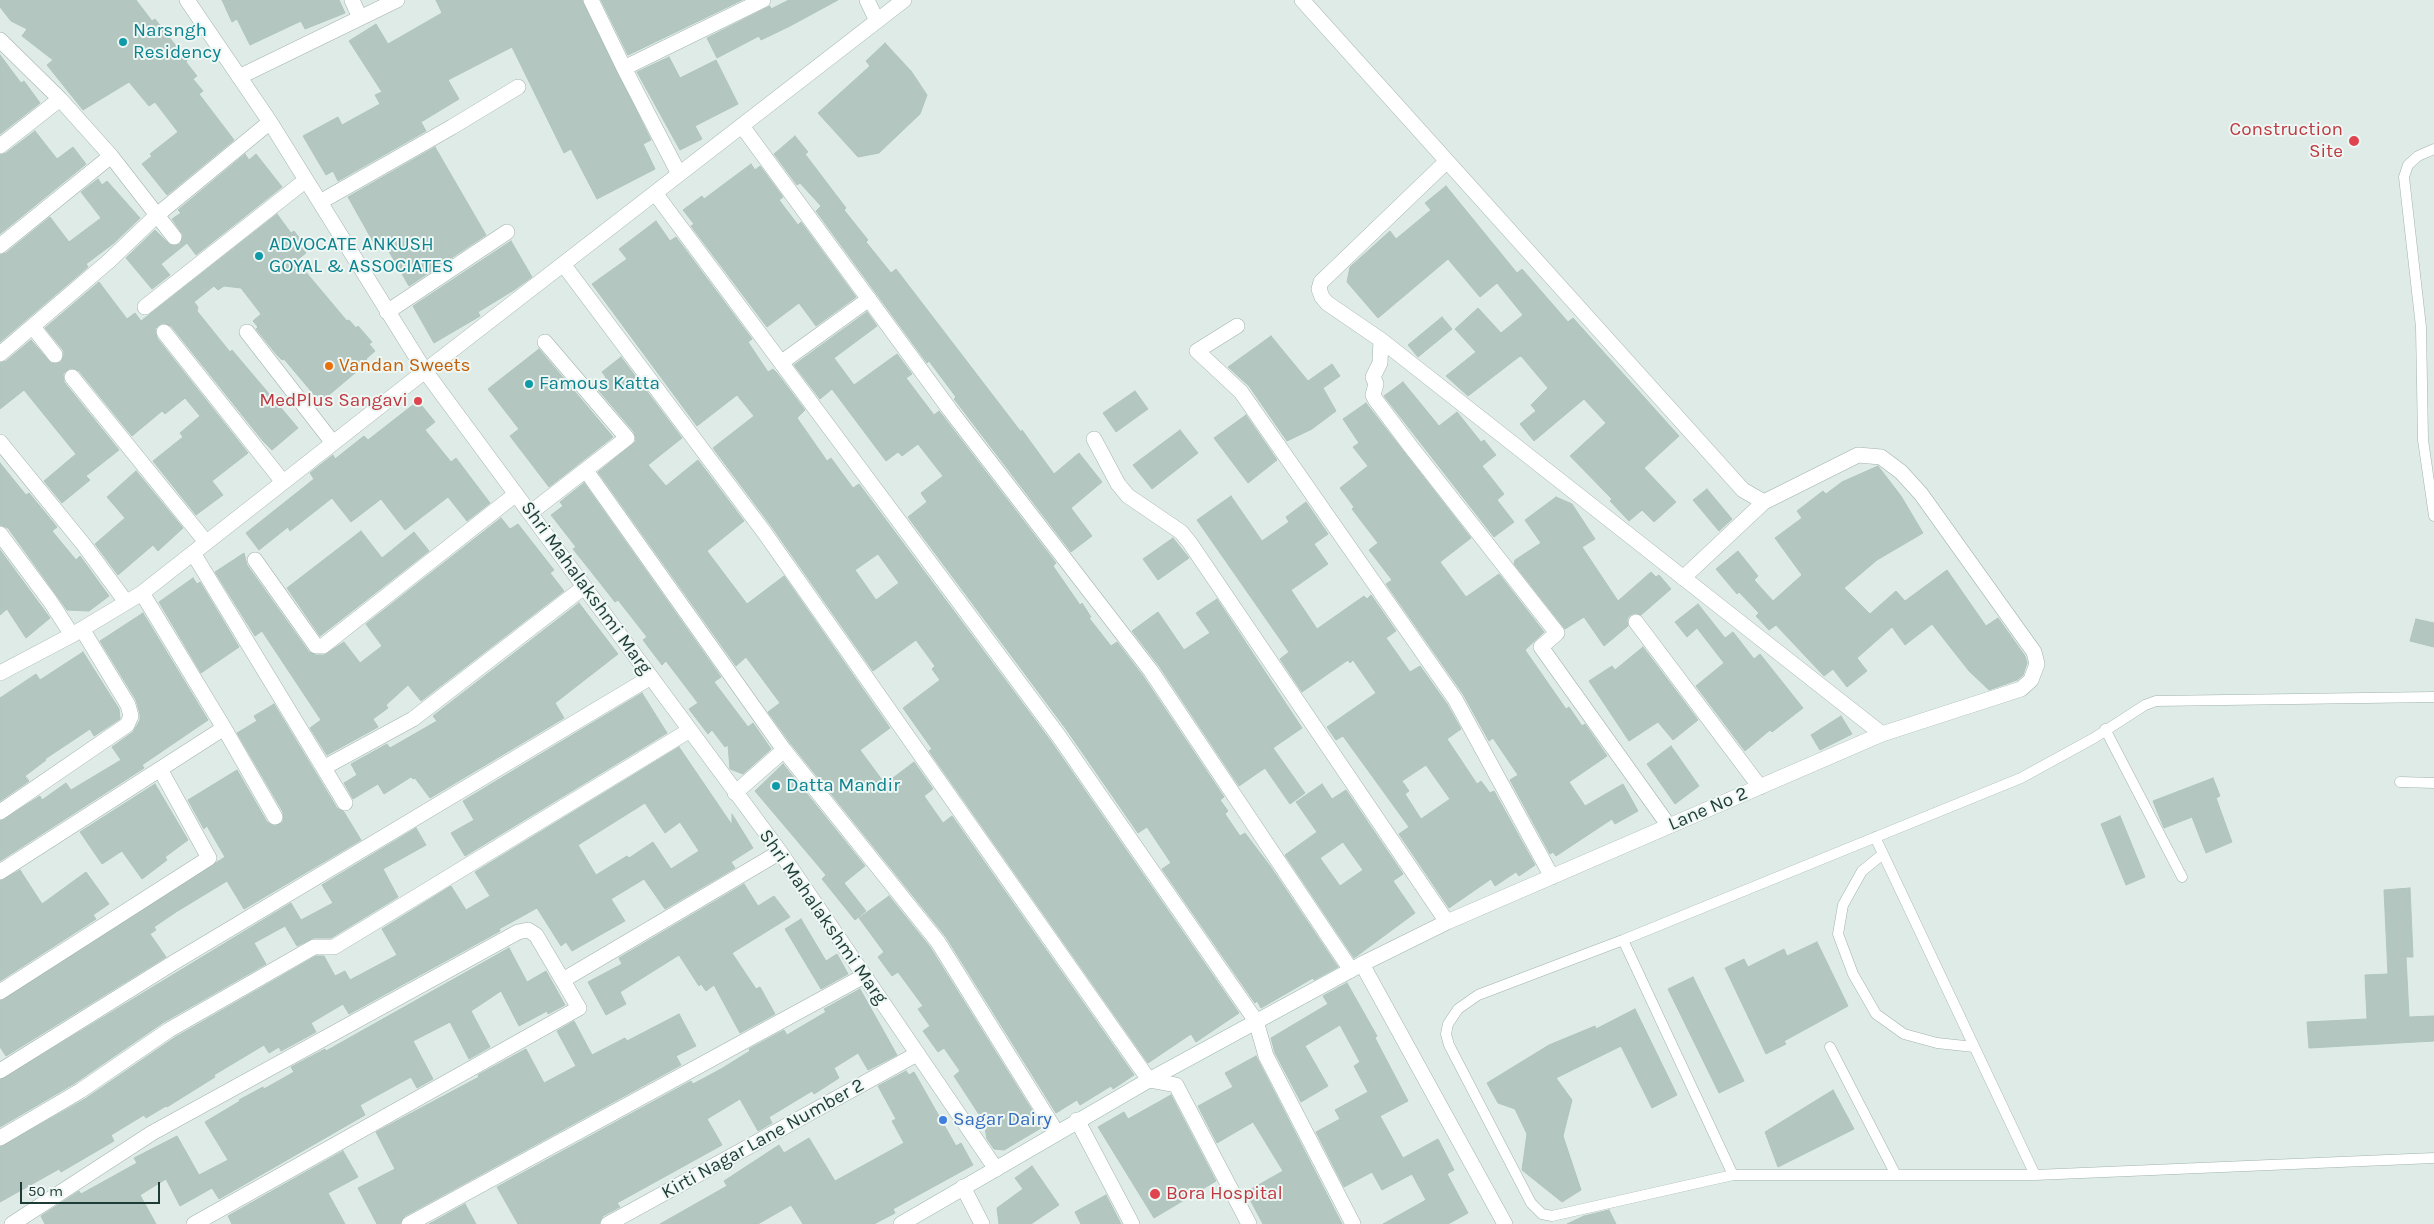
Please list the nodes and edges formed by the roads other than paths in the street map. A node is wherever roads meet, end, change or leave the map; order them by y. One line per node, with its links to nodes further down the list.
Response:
1 (187, 0): 13 (street, Shri Mahalakshmi Marg)
2 (352, 0): 9 (street)
3 (397, 0): 9 (street)
4 (592, 0): 12 (street)
5 (763, 0): 12 (street)
6 (867, 0): 10 (street)
7 (904, 0): 10 (street)
8 (1302, 0): 21 (street)
9 (360, 18): 13 (street)
10 (877, 21): 17 (street)
11 (0, 40): 15 (street)
12 (624, 68): 22 (street)
13 (239, 77): 16 (street, Shri Mahalakshmi Marg)
14 (518, 87): 25 (street)
15 (60, 99): 18 (street); 20 (street)
16 (270, 122): 23 (street, Shri Mahalakshmi Marg); 26 (street)
17 (742, 126): 22 (street); 31 (street)
18 (0, 146)
19 (2434, 149): 53 (lane)
20 (111, 156): 26 (street); 29 (street)
21 (1447, 161): 38 (street); 51 (street)
22 (679, 174): 24 (street)
23 (306, 180): 25 (street, Shri Mahalakshmi Marg); 32 (street)
24 (655, 193): 30 (street); 42 (street)
25 (320, 202): 33 (street, Shri Mahalakshmi Marg)
26 (157, 215): 28 (street); 35 (street)
27 (507, 232): 33 (street)
28 (174, 237)
29 (0, 246)
30 (563, 264): 43 (street); 99 (street)
31 (869, 299): 42 (street); 90 (street)
32 (145, 308)
33 (387, 312): 43 (street, Shri Mahalakshmi Marg)
34 (1237, 326): 86 (street)
35 (33, 327): 40 (street); 41 (street)
36 (164, 332): 49 (street)
37 (248, 332): 47 (street)
38 (1381, 340): 58 (street); 81 (street)
39 (545, 342): 48 (street)
40 (0, 354)
41 (55, 355)
42 (782, 362): 94 (street)
43 (425, 370): 47 (street); 50 (street, Shri Mahalakshmi Marg)
44 (72, 376): 55 (street)
45 (1094, 439): 88 (street)
46 (0, 442): 61 (street)
47 (333, 443): 49 (street)
48 (587, 472): 52 (street); 71 (street)
49 (283, 482): 55 (street)
50 (516, 494): 52 (street, Shri Mahalakshmi Marg); 57 (street)
51 (1764, 502): 58 (street); 70 (street, Lane No 2)
52 (530, 514): 59 (street, Shri Mahalakshmi Marg)
53 (2434, 516)
54 (0, 534): 63 (street)
55 (206, 542): 56 (street)
56 (193, 553): 60 (street); 72 (street)
57 (256, 560)
58 (1683, 578): 70 (street)
59 (584, 587): 65 (street, Shri Mahalakshmi Marg); 72 (street)
60 (142, 593): 61 (street); 67 (street)
61 (126, 602): 63 (street)
62 (1636, 622): 76 (street)
63 (77, 632): 64 (street); 79 (street)
64 (0, 673)
65 (651, 677): 69 (street, Shri Mahalakshmi Marg); 98 (street)
66 (2434, 697): 68 (lane)
67 (224, 728): 73 (street); 80 (street)
68 (2105, 729): 82 (lane); 87 (lane)
69 (690, 730): 77 (street, Shri Mahalakshmi Marg); 102 (street)
70 (1882, 734): 76 (street, Lane No 2)
71 (784, 750): 77 (street); 101 (street)
72 (325, 767): 78 (street)
73 (160, 769): 85 (street); 93 (street)
74 (2400, 782): 75 (lane)
75 (2434, 783)
76 (1760, 787): 81 (street, Lane No 2)
77 (735, 793): 83 (street, Shri Mahalakshmi Marg)
78 (345, 803)
79 (0, 812)
80 (275, 817)
81 (1669, 826): 86 (street, Lane No 2)
82 (1875, 837): 84 (lane); 89 (lane)
83 (780, 852): 91 (street, Shri Mahalakshmi Marg); 92 (street)
84 (1882, 854): 96 (lane); 96 (lane)
85 (0, 872)
86 (1552, 877): 88 (street, Lane No 2)
87 (2182, 877)
88 (1447, 922): 90 (street, Lane No 2)
89 (1623, 940): 105 (lane); 105 (lane)
90 (1357, 967): 94 (street, Lane No 2); 118 (street)
91 (864, 976): 97 (street, Shri Mahalakshmi Marg); 111 (street)
92 (564, 980): 109 (street); 110 (street)
93 (0, 992)
94 (1256, 1021): 99 (street, Lane No 2); 117 (street)
95 (1830, 1047): 106 (lane)
96 (1974, 1047): 107 (lane)
97 (917, 1054): 104 (street, Shri Mahalakshmi Marg); 112 (street, Kirti Nagar Lane Number 2)
98 (0, 1071)
99 (1149, 1080): 100 (street, Lane No 2); 116 (street)
100 (1077, 1120): 101 (street, Lane No 2); 115 (street)
101 (1057, 1133): 104 (street, Lane No 2)
102 (0, 1138)
103 (2434, 1158): 107 (lane)
104 (996, 1169): 108 (street, Lane No 2)
105 (1733, 1175): 106 (lane)
106 (1896, 1175): 107 (lane)
107 (2036, 1175)
108 (963, 1187): 113 (street, Lane No 2); 114 (street)
109 (12, 1224)
110 (194, 1224)
111 (409, 1224)
112 (608, 1224)
113 (901, 1224)
114 (982, 1224)
115 (1132, 1224)
116 (1249, 1224)
117 (1353, 1224)
118 (1505, 1224)

